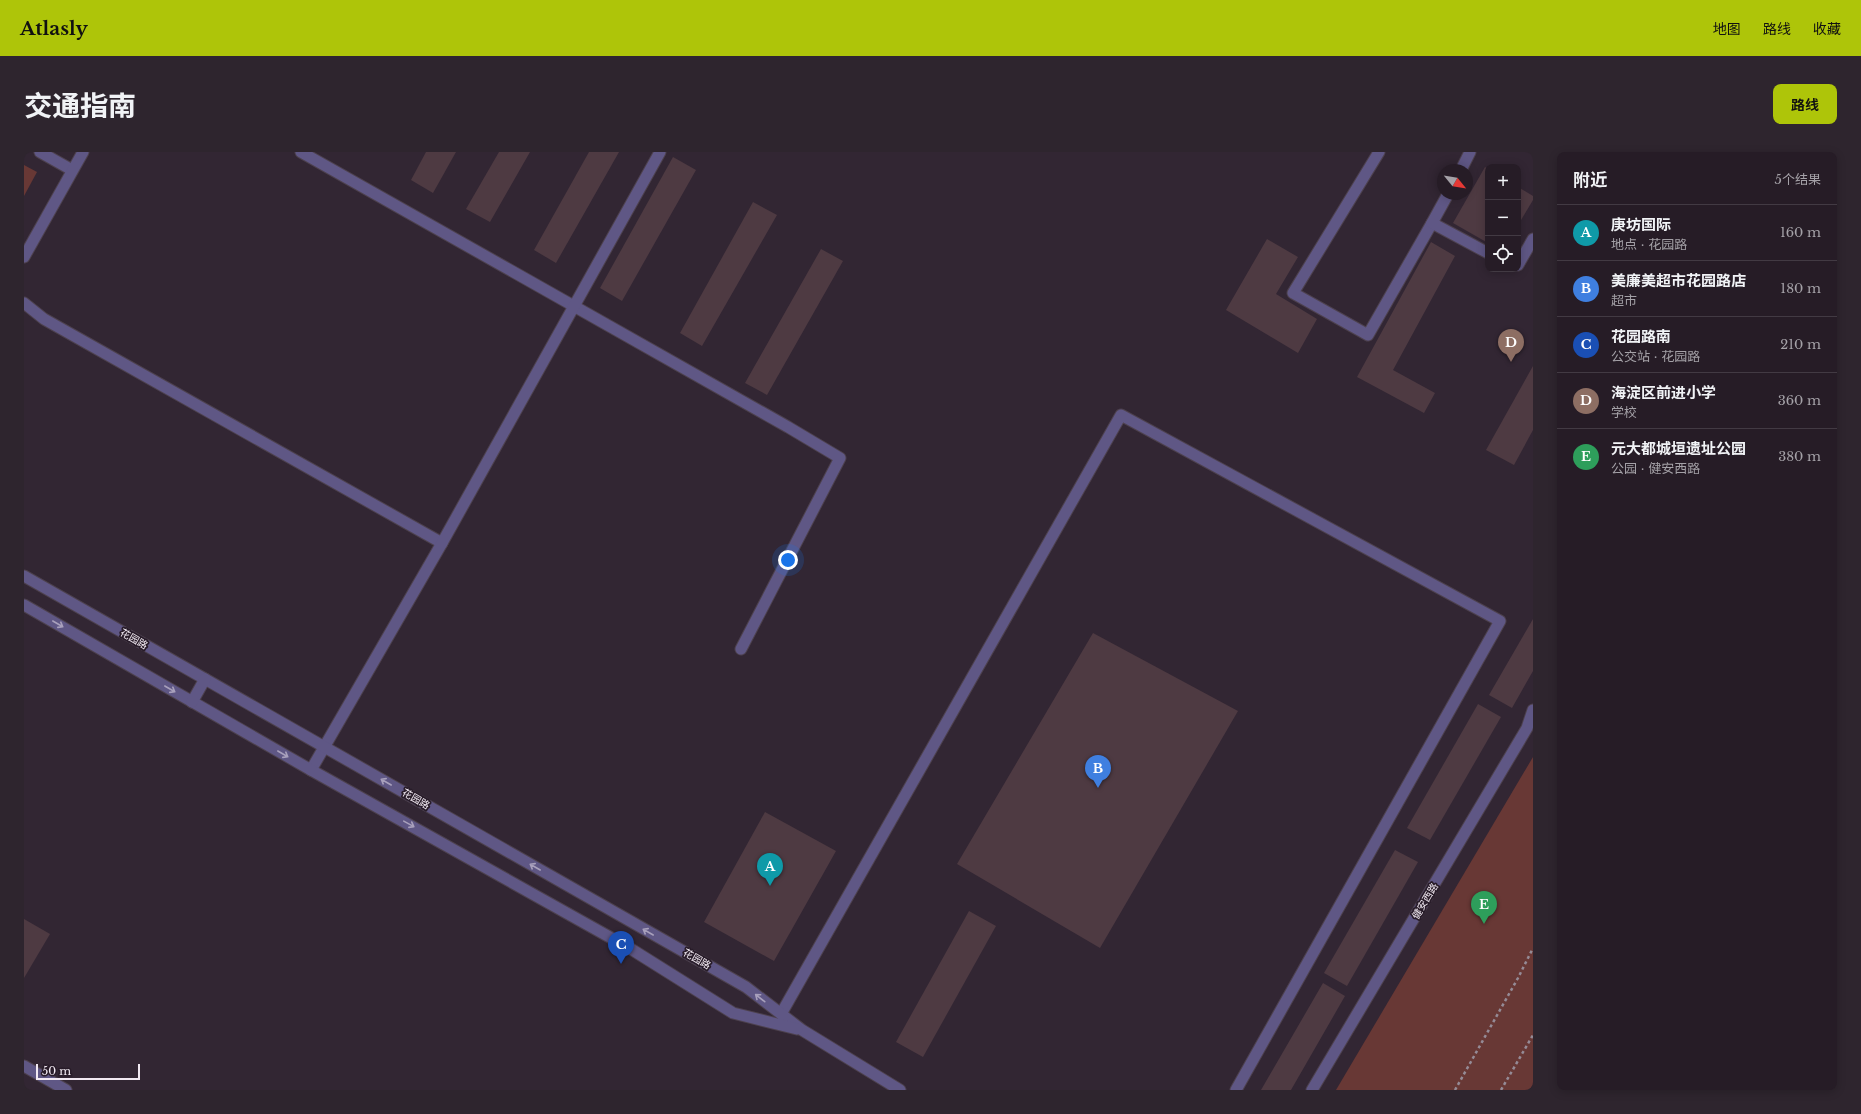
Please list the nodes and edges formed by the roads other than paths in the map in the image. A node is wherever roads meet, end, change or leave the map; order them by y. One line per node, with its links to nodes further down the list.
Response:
1 (40, 152): 8 (street)
2 (83, 152): 8 (street)
3 (301, 152): 16 (street)
4 (660, 152): 16 (street)
5 (1379, 152): 10 (street)
6 (1468, 153): 7 (street)
7 (1463, 164)
8 (72, 170): 13 (street)
9 (1445, 200): 10 (street)
10 (1432, 223): 12 (street)
11 (1533, 239): 14 (street)
12 (1485, 251)
13 (24, 257)
14 (1521, 260)
15 (24, 303): 17 (street)
16 (574, 306): 17 (street); 20 (street)
17 (442, 543): 24 (street)
18 (24, 576): 21 (street, 花园路)
19 (24, 605): 22 (street, 花园路, one-way to 22)
20 (741, 649)
21 (205, 679): 22 (street); 24 (street, 花园路)
22 (192, 702): 25 (street, 花园路, one-way to 25)
23 (1533, 710): 32 (street, 健安西路)
24 (324, 747): 25 (street); 26 (street, 花园路, one-way to 24)
25 (311, 770): 27 (street, 花园路, one-way to 27)
26 (781, 1014): 27 (street, 花园路); 31 (street)
27 (802, 1030): 30 (street, 花园路)
28 (24, 1066): 29 (street)
29 (66, 1090)
30 (900, 1090)
31 (1236, 1090)
32 (1312, 1090)

